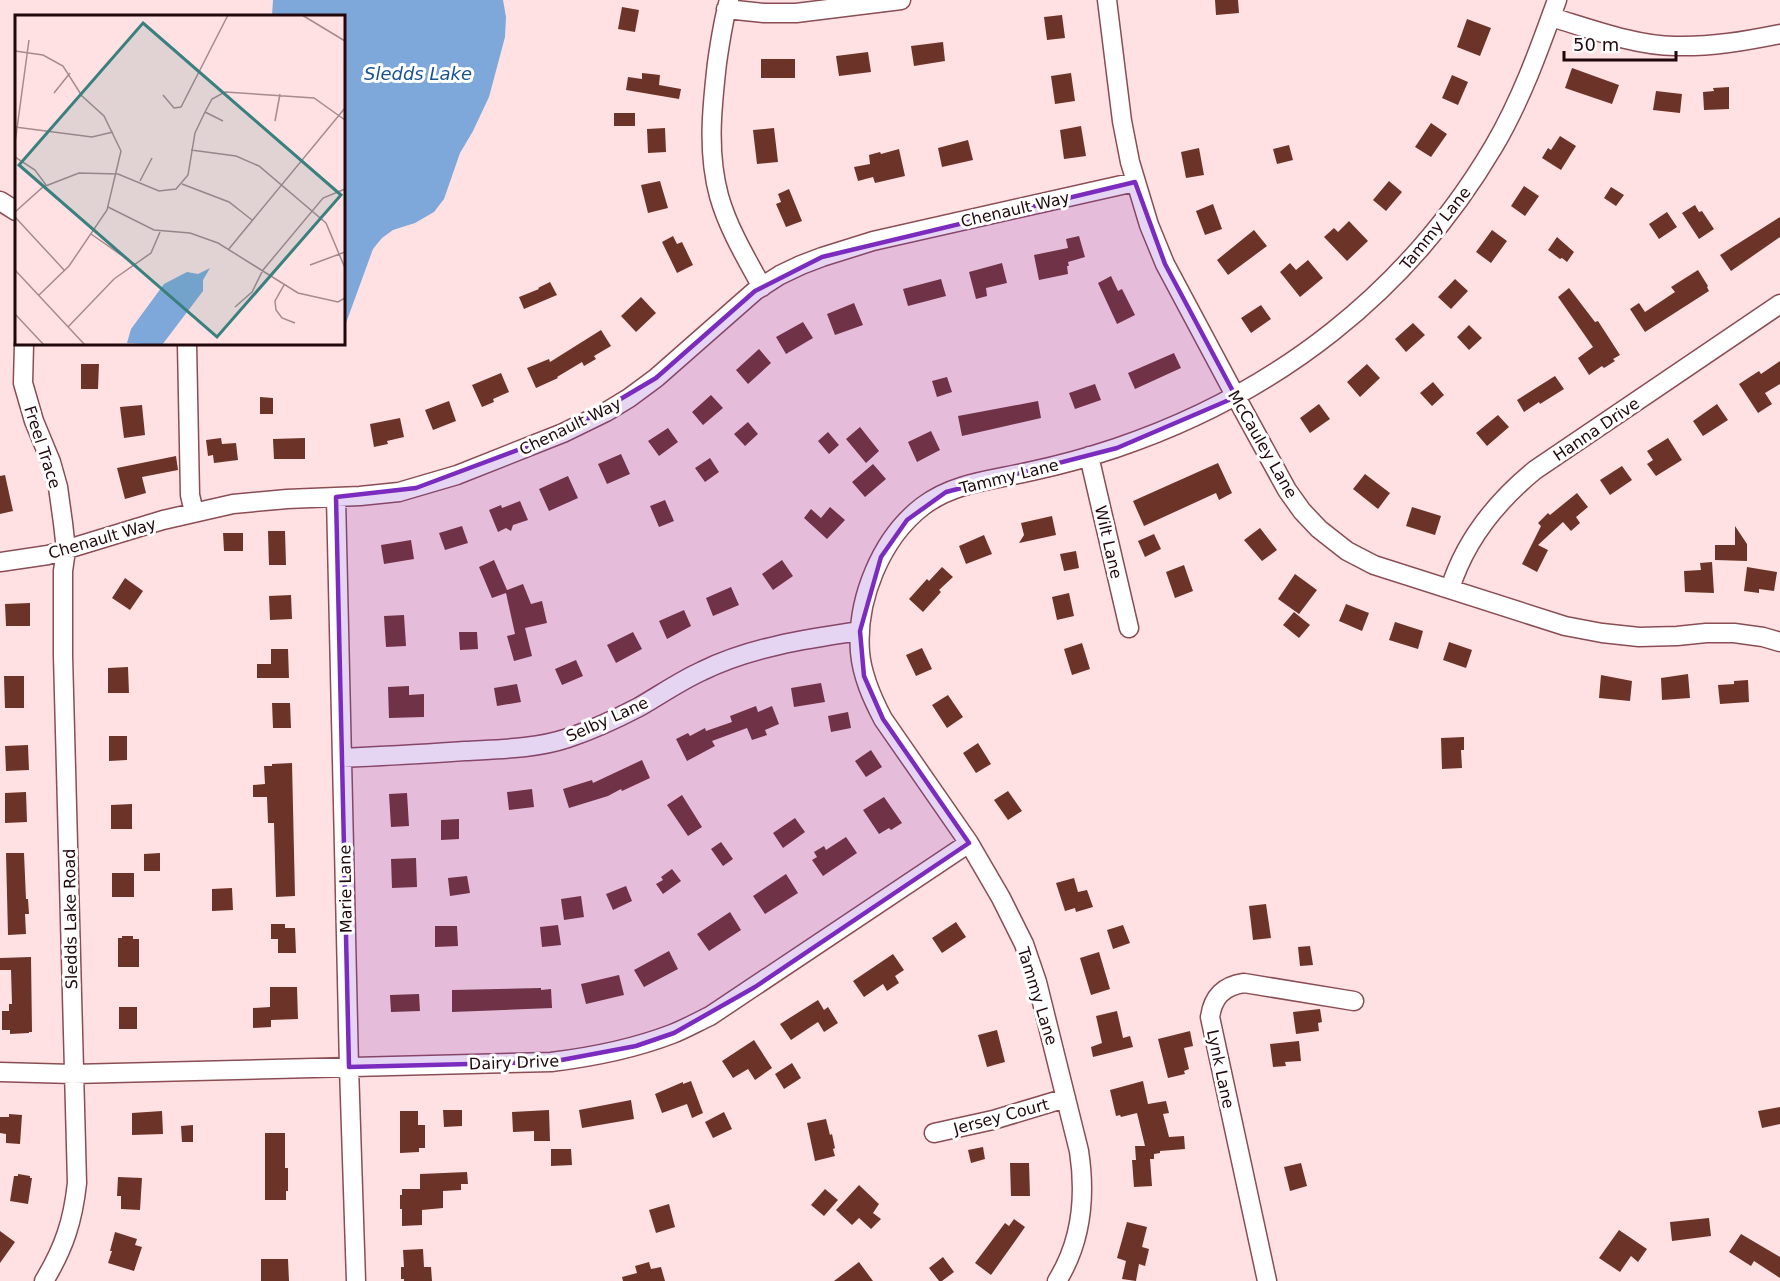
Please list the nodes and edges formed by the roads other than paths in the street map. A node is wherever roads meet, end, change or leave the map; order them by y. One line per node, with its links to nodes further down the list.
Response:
1 (901, 0): 3 (street)
2 (1107, 0): 6 (street, McCauley Lane)
3 (728, 4): 9 (street)
4 (1554, 9): 5 (street); 13 (street, Tammy Lane)
5 (1780, 34)
6 (1135, 182): 9 (street, Chenault Way); 13 (street, McCauley Lane)
7 (0, 201): 8 (street)
8 (15, 210)
9 (762, 287): 15 (street, Chenault Way)
10 (1780, 304): 19 (street, Hanna Drive)
11 (24, 345): 17 (street, Freel Trace)
12 (187, 345): 16 (street)
13 (1236, 397): 14 (street, Tammy Lane); 19 (street, McCauley Lane)
14 (1089, 456): 20 (street, Wilt Lane); 21 (street, Tammy Lane)
15 (336, 498): 16 (street, Chenault Way); 23 (street, Marie Lane)
16 (194, 512): 17 (street, Chenault Way)
17 (66, 550): 18 (street, Chenault Way); 28 (street, Sledds Lake Road)
18 (0, 562)
19 (1450, 590): 22 (street, McCauley Lane)
20 (1129, 628)
21 (860, 631): 23 (street, Selby Lane); 24 (street, Tammy Lane)
22 (1780, 642)
23 (342, 758): 26 (street, Marie Lane)
24 (969, 843): 26 (street, Dairy Drive); 29 (street, Tammy Lane)
25 (1354, 1001): 34 (street, Lynk Lane)
26 (349, 1067): 28 (street, Dairy Drive); 32 (street, Marie Lane)
27 (0, 1072): 28 (street, Dairy Drive)
28 (73, 1074): 31 (street, Sledds Lake Road)
29 (1066, 1098): 30 (street, Jersey Court); 33 (street, Tammy Lane)
30 (934, 1133)
31 (44, 1281)
32 (356, 1281)
33 (1057, 1281)
34 (1267, 1281)

